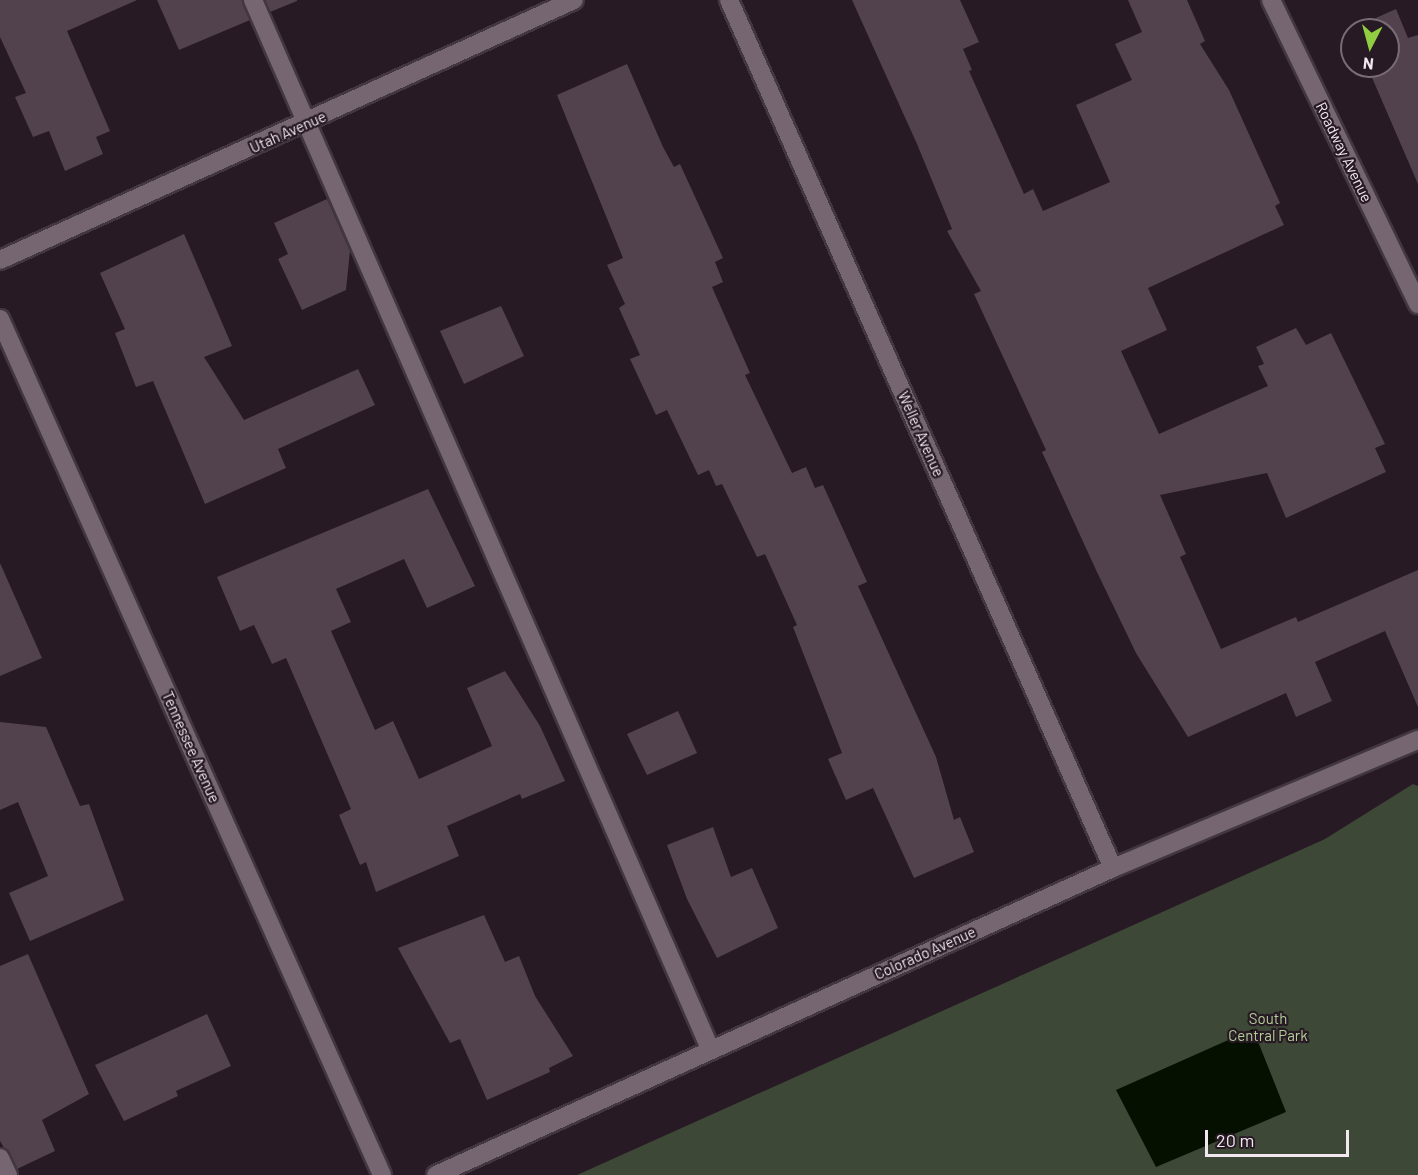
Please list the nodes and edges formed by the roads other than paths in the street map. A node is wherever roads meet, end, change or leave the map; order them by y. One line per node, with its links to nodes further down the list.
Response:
1 (254, 0): 5 (street)
2 (574, 0): 5 (street, Utah Avenue)
3 (729, 0): 10 (street, Weller Avenue)
4 (1271, 0): 7 (street, Roadway Avenue)
5 (307, 123): 6 (street, Utah Avenue); 11 (street)
6 (0, 260)
7 (1418, 304)
8 (0, 319): 14 (street, Tennessee Avenue)
9 (1418, 740): 10 (street, Colorado Avenue)
10 (1113, 868): 11 (street, Colorado Avenue)
11 (711, 1051): 15 (street, Colorado Avenue)
12 (0, 1158): 13 (street)
13 (8, 1175)
14 (382, 1175)
15 (436, 1175)

